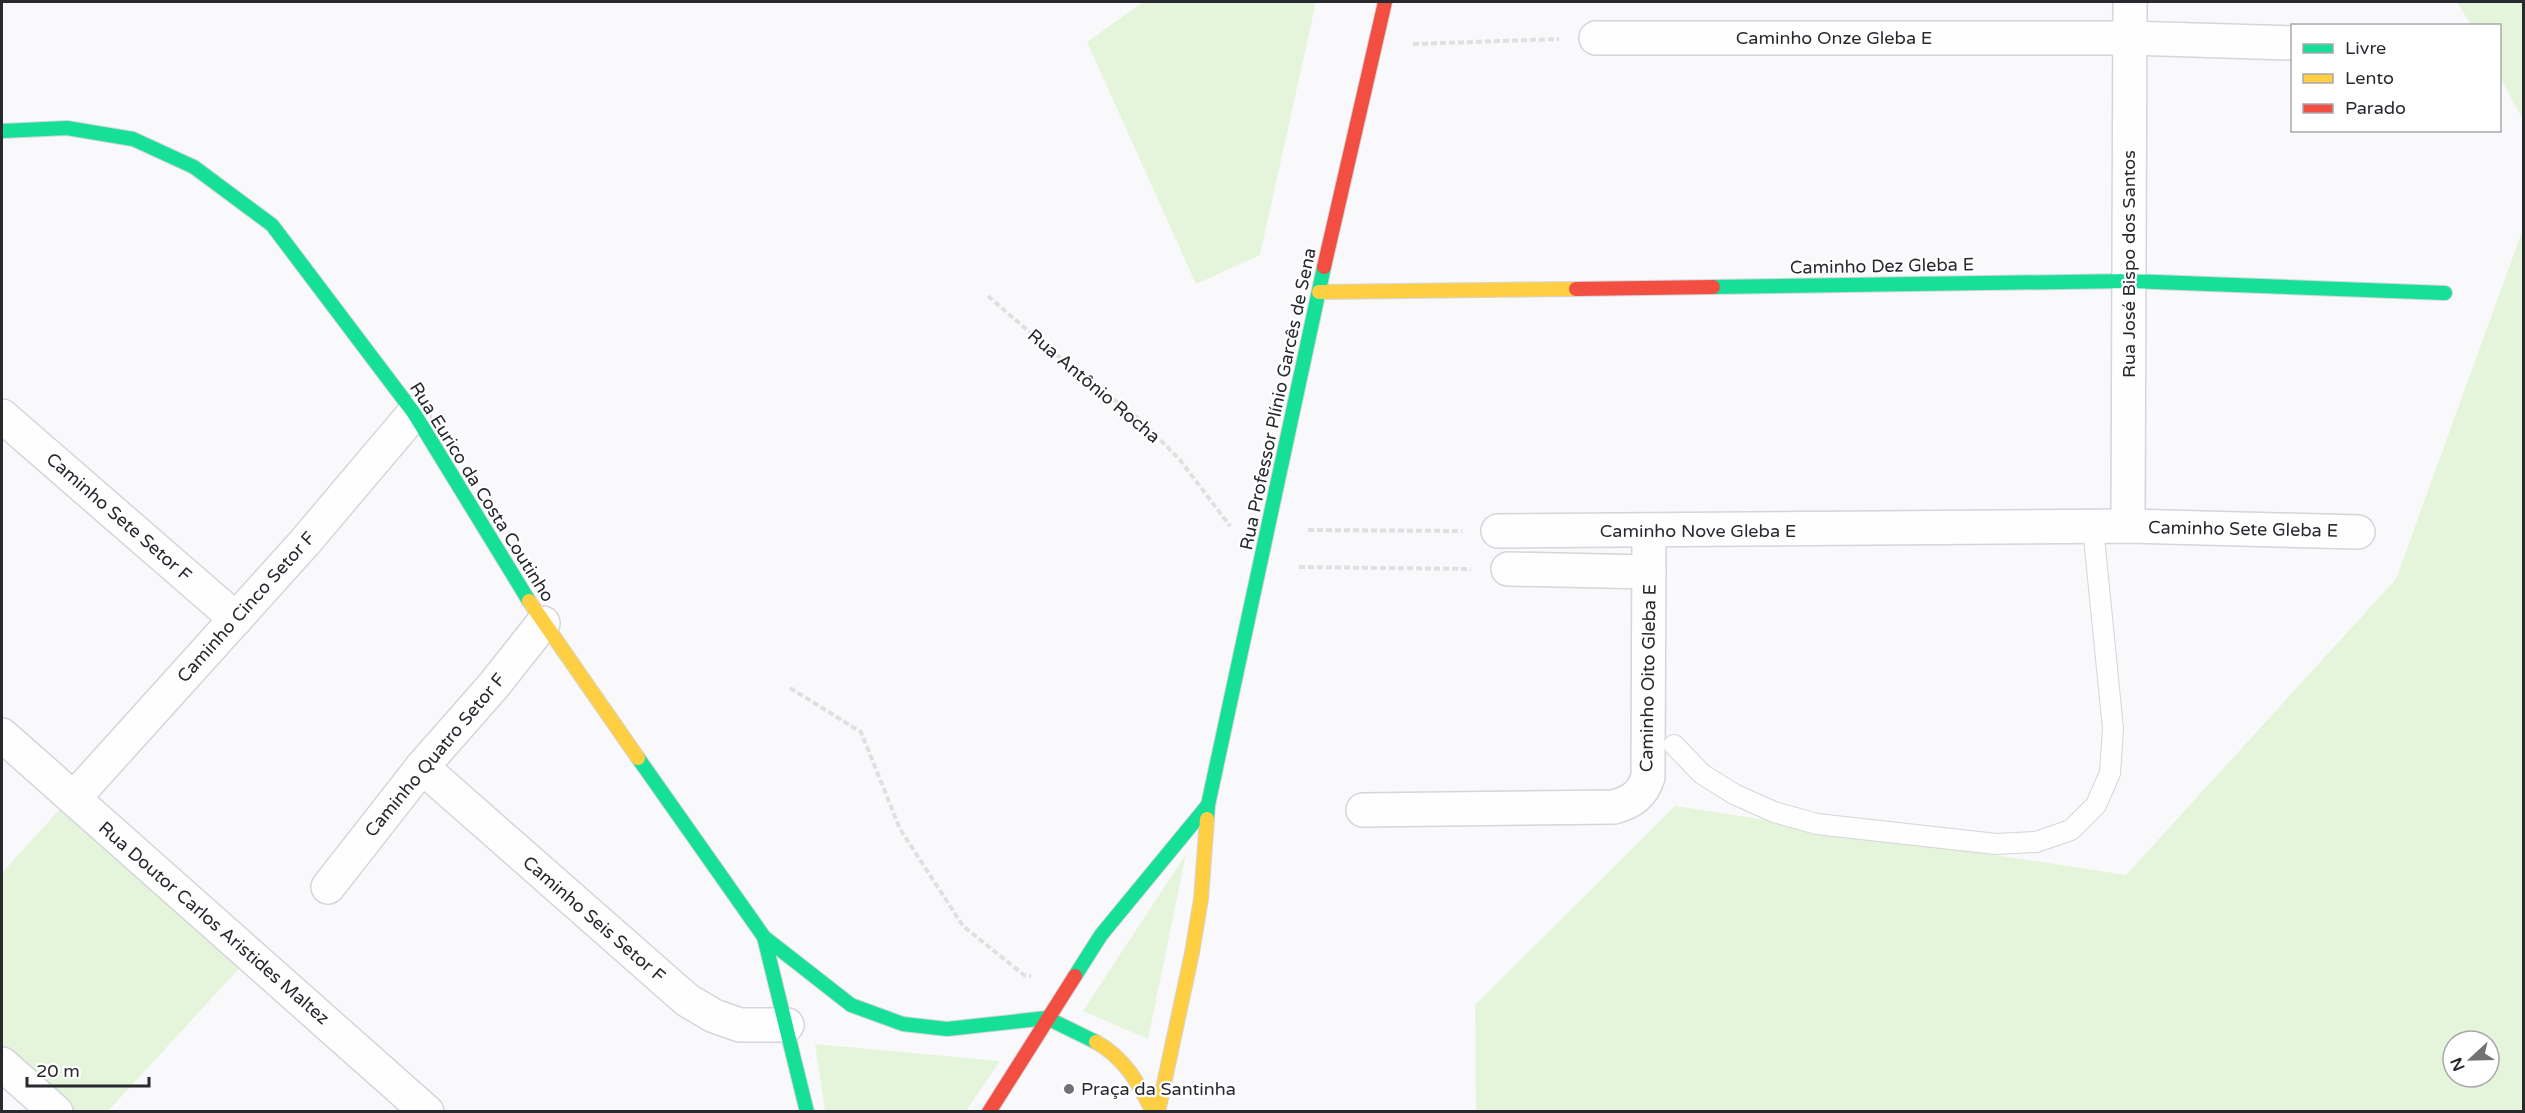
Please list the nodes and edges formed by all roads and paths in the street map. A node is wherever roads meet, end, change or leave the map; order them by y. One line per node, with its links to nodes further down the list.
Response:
1 (1385, 2): 6 (street, Rua Professor Plínio Garcês de Sena)
2 (2130, 2): 4 (street, Rua José Bispo dos Santos)
3 (1596, 38): 4 (street, Caminho Onze Gleba E); 6 (path)
4 (2129, 38): 5 (street, Caminho Onze Gleba E); 8 (street, Rua José Bispo dos Santos)
5 (2291, 43)
6 (1375, 45): 9 (street, Rua Professor Plínio Garcês de Sena)
7 (2, 131): 12 (street, Rua Eurico da Costa Coutinho)
8 (2129, 281): 9 (street, Caminho Dez Gleba E); 10 (street, Caminho Dez Gleba E); 14 (street, Rua José Bispo dos Santos)
9 (1319, 292): 16 (street, Rua Professor Plínio Garcês de Sena)
10 (2445, 293)
11 (988, 296): 20 (path, Rua Antônio Rocha)
12 (414, 413): 23 (street, Caminho Cinco Setor F); 24 (street, Rua Eurico da Costa Coutinho)
13 (2, 416): 23 (street, Caminho Sete Setor F)
14 (2128, 526): 15 (street, Caminho Nove Gleba E); 19 (street, Caminho Sete Gleba E)
15 (2093, 527): 18 (street, Caminho Nove Gleba E); 27 (lane)
16 (1268, 529): 17 (path); 20 (street, Rua Professor Plínio Garcês de Sena)
17 (1498, 531): 18 (street, Caminho Nove Gleba E)
18 (1649, 532): 22 (street, Caminho Oito Gleba E)
19 (2358, 532)
20 (1261, 566): 21 (path); 30 (street, Rua Professor Plínio Garcês de Sena)
21 (1508, 569): 22 (street)
22 (1649, 572): 31 (street, Caminho Oito Gleba E)
23 (236, 619): 29 (street, Caminho Cinco Setor F)
24 (543, 623): 28 (street, Caminho Quatro Setor F); 33 (street, Rua Eurico da Costa Coutinho)
25 (790, 688): 34 (path)
26 (2, 735): 29 (street, Rua Doutor Carlos Aristides Maltez)
27 (1674, 745)
28 (422, 767): 32 (street, Caminho Quatro Setor F); 36 (street, Caminho Seis Setor F)
29 (74, 798): 39 (street, Rua Doutor Carlos Aristides Maltez)
30 (1208, 805): 34 (street, Rua Professor Plínio Garcês de Sena); 43 (street, Rua Professor Plínio Garcês de Sena)
31 (1363, 810)
32 (328, 886)
33 (764, 937): 35 (street, Rua Eurico da Costa Coutinho); 36 (street, Rua Eurico da Costa Coutinho)
34 (1068, 986): 35 (street, Rua Professor Plínio Garcês de Sena)
35 (1047, 1018): 41 (street, Rua Professor Plínio Garcês de Sena); 42 (street)
36 (787, 1025): 40 (street, Rua Eurico da Costa Coutinho)
37 (2, 1064): 38 (street)
38 (56, 1112)
39 (427, 1112)
40 (807, 1112)
41 (989, 1112)
42 (1153, 1112)
43 (1158, 1112)

